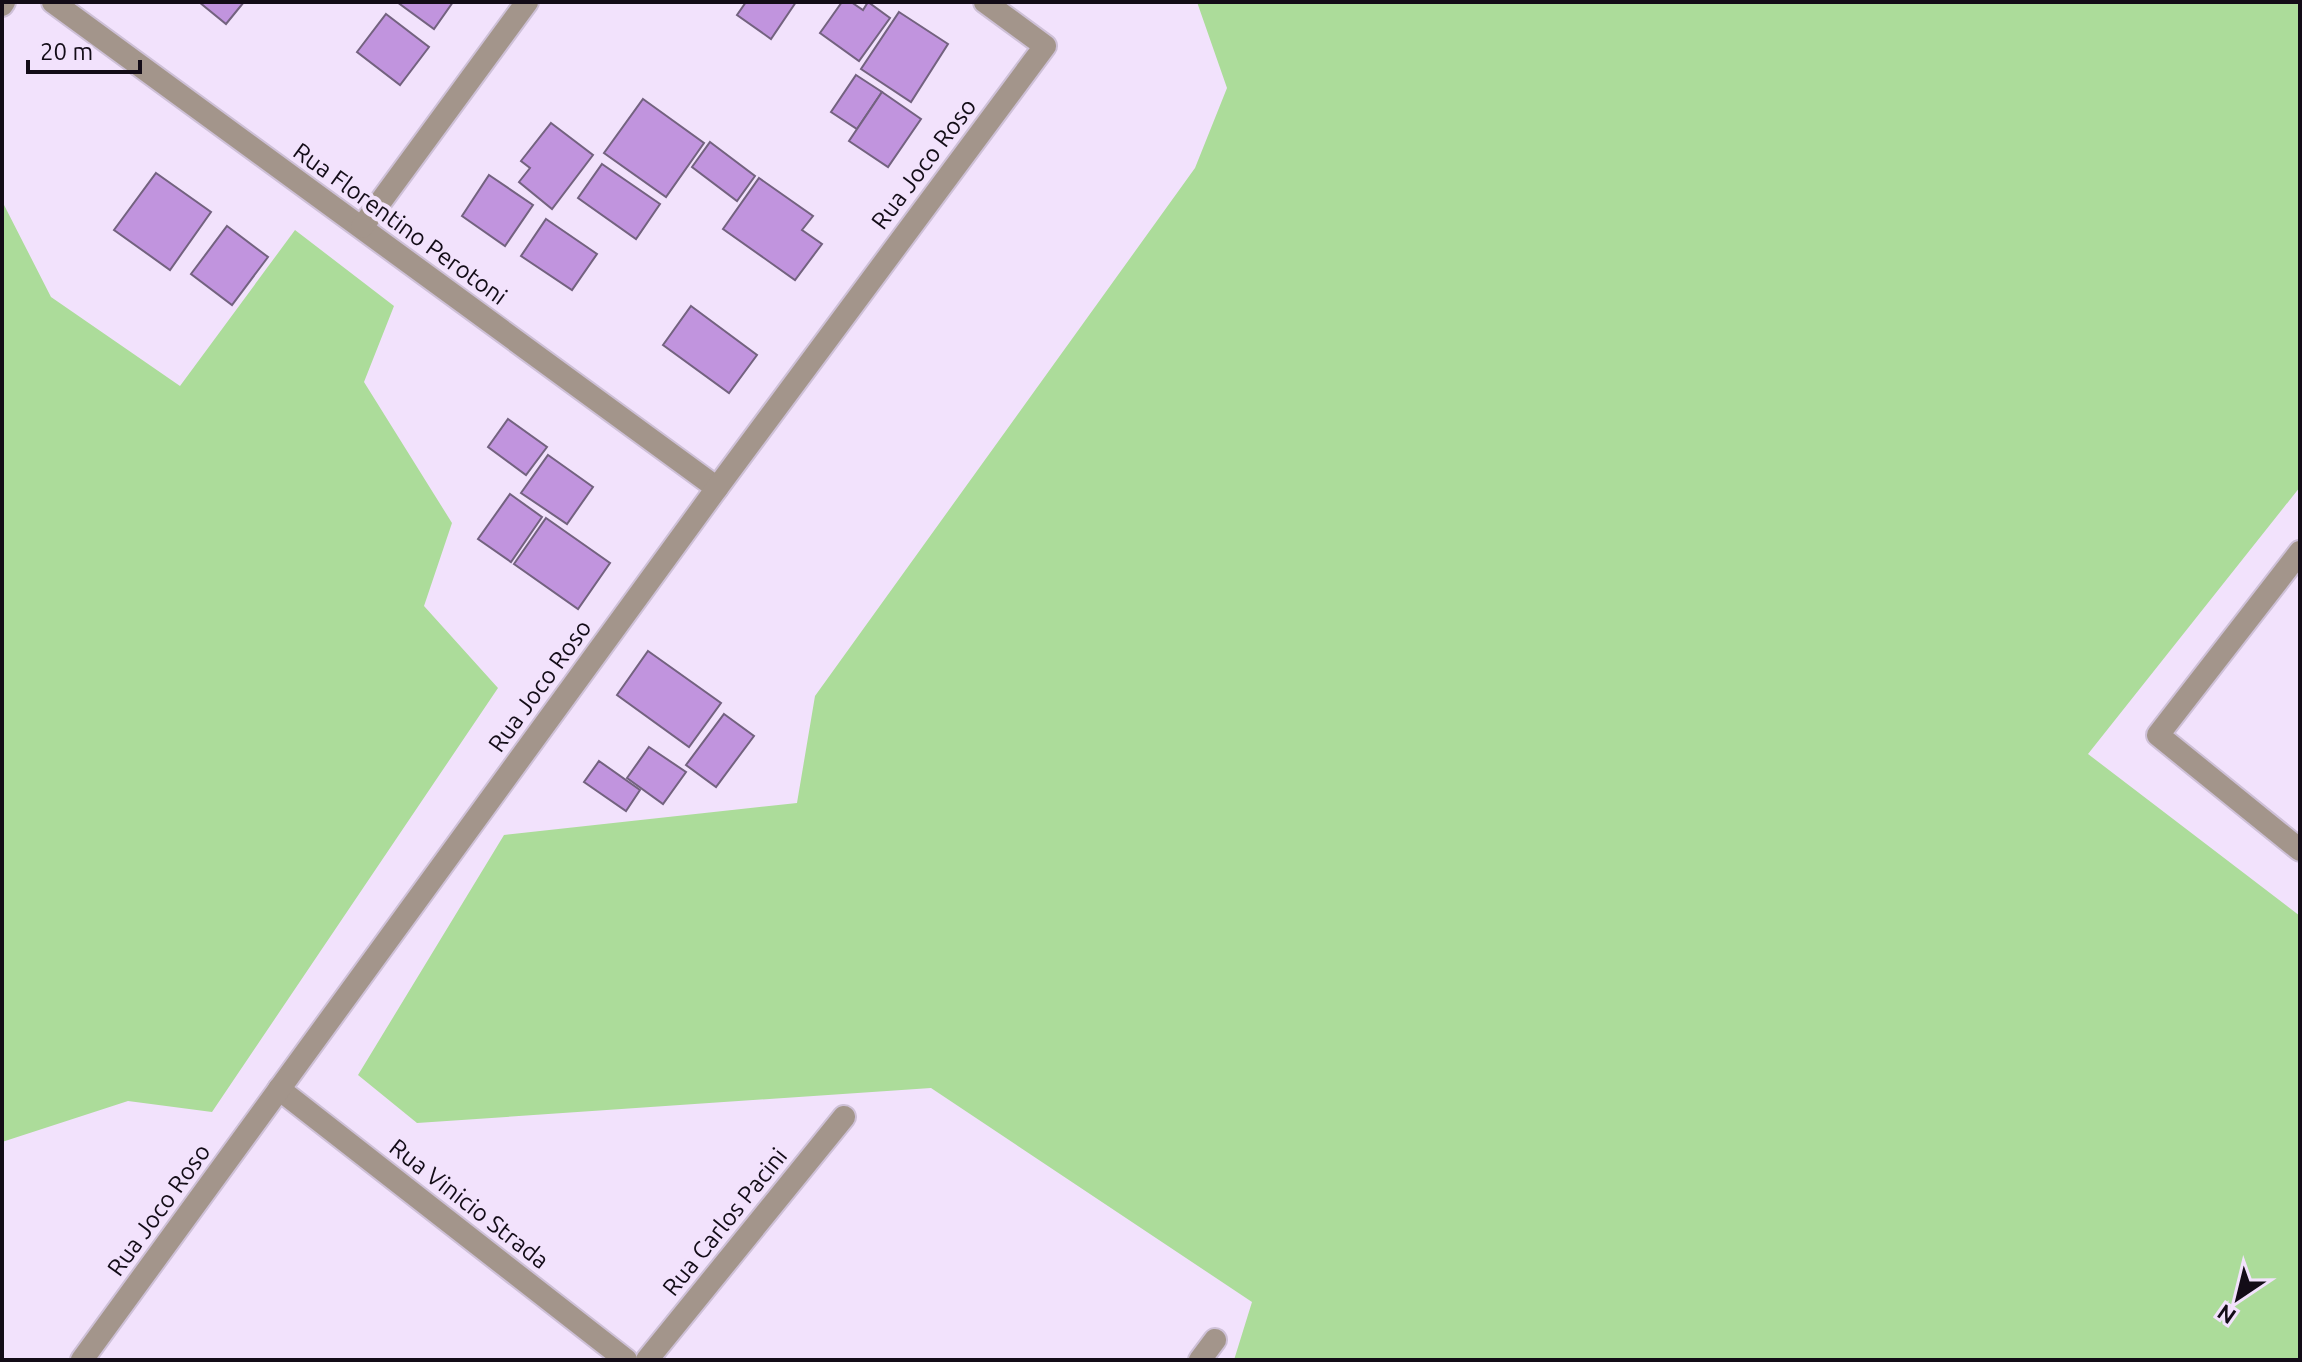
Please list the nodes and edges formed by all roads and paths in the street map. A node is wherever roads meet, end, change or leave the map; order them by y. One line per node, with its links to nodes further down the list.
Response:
1 (53, 2): 4 (street, Rua Florentino Perotoni)
2 (527, 2): 4 (street)
3 (985, 2): 5 (street, Rua Joco Roso)
4 (362, 227): 5 (street, Rua Florentino Perotoni)
5 (717, 488): 8 (street, Rua Joco Roso)
6 (2300, 552): 7 (street)
7 (2300, 850)
8 (279, 1089): 11 (street, Rua Joco Roso); 12 (street, Rua Vinicio Strada)
9 (844, 1117): 13 (street, Rua Carlos Pacini)
10 (1215, 1340): 14 (street)
11 (82, 1360)
12 (626, 1360)
13 (647, 1360)
14 (1200, 1360)

